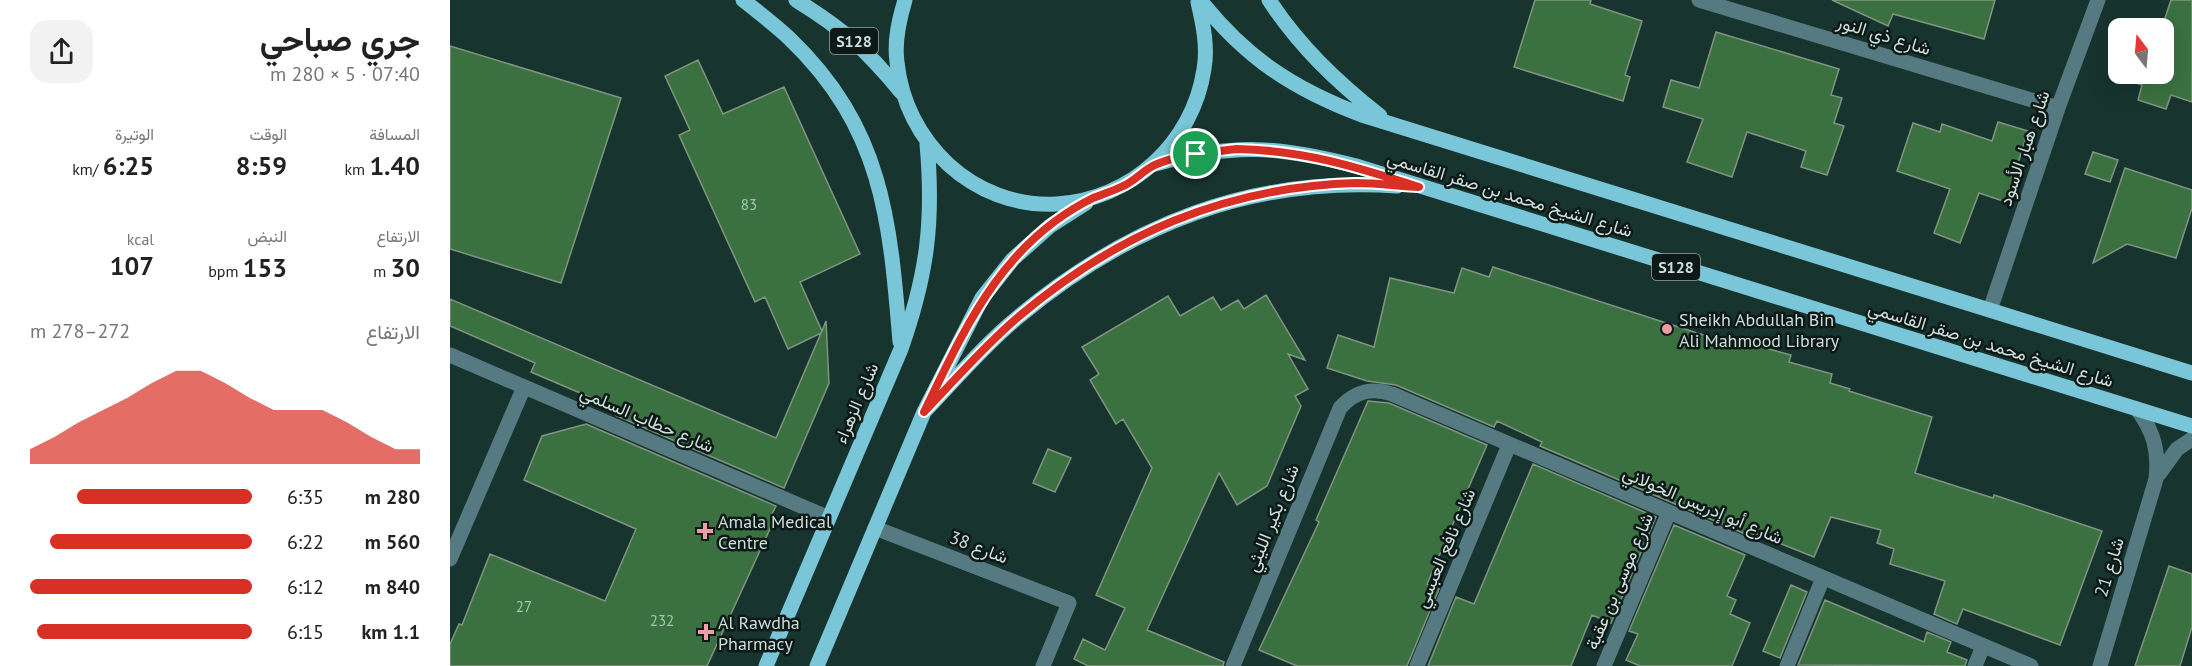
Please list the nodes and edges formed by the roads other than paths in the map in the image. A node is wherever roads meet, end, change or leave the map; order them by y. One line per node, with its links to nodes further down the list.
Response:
1 (743, 0): 16 (main road)
2 (796, 0): 8 (main road, S128)
3 (905, 0): 8 (main road)
4 (1198, 0): 10 (main road, شارع الشيخ محمد بن صقر القاسمي); 12 (main road)
5 (1269, 0): 10 (main road)
6 (1699, 0): 9 (street, شارع ذي النور)
7 (2098, 0): 9 (street, شارع هبار الأسود)
8 (902, 93): 11 (main road)
9 (2058, 108): 15 (street, شارع هبار الأسود)
10 (1389, 123): 15 (main road, شارع الشيخ محمد بن صقر القاسمي)
11 (927, 144): 14 (main road); 16 (main road, شارع الزهراء)
12 (1155, 164): 13 (main road, شارع الشيخ محمد بن صقر القاسمي / S128); 14 (main road)
13 (1419, 187): 21 (main road, شارع الشيخ محمد بن صقر القاسمي / S128); 22 (main road)
14 (1092, 199): 22 (main road)
15 (1990, 310): 18 (main road, شارع الشيخ محمد بن صقر القاسمي)
16 (901, 348): 28 (main road, شارع الزهراء)
17 (450, 356): 19 (street, شارع حطاب السلمي)
18 (2192, 373)
19 (524, 387): 28 (street, شارع حطاب السلمي); 30 (street)
20 (1358, 393): 25 (street, شارع أبو إدريس الخولاني); 36 (street, شارع بكير الليثي)
21 (2138, 409): 23 (main road, شارع الشيخ محمد بن صقر القاسمي / S128); 26 (street, شارع 21)
22 (924, 412): 29 (main road)
23 (2192, 426)
24 (2192, 439): 26 (street, شارع 21)
25 (1509, 445): 27 (street, شارع أبو إدريس الخولاني); 37 (street, شارع نافع العبسي)
26 (2156, 479): 42 (street, شارع 21)
27 (1669, 512): 31 (street, شارع أبو إدريس الخولاني); 38 (street, شارع موسى بن عقبة)
28 (829, 518): 33 (main road, شارع الزهراء)
29 (875, 528): 34 (main road); 35 (street, شارع 38)
30 (450, 559)
31 (1823, 578): 32 (street, شارع أبو إدريس الخولاني); 39 (street)
32 (1983, 646): 40 (street); 41 (street, شارع أبو إدريس الخولاني)
33 (766, 666)
34 (817, 666)
35 (1042, 666)
36 (1233, 666)
37 (1417, 666)
38 (1604, 666)
39 (1787, 666)
40 (1975, 666)
41 (2031, 666)
42 (2100, 666)

